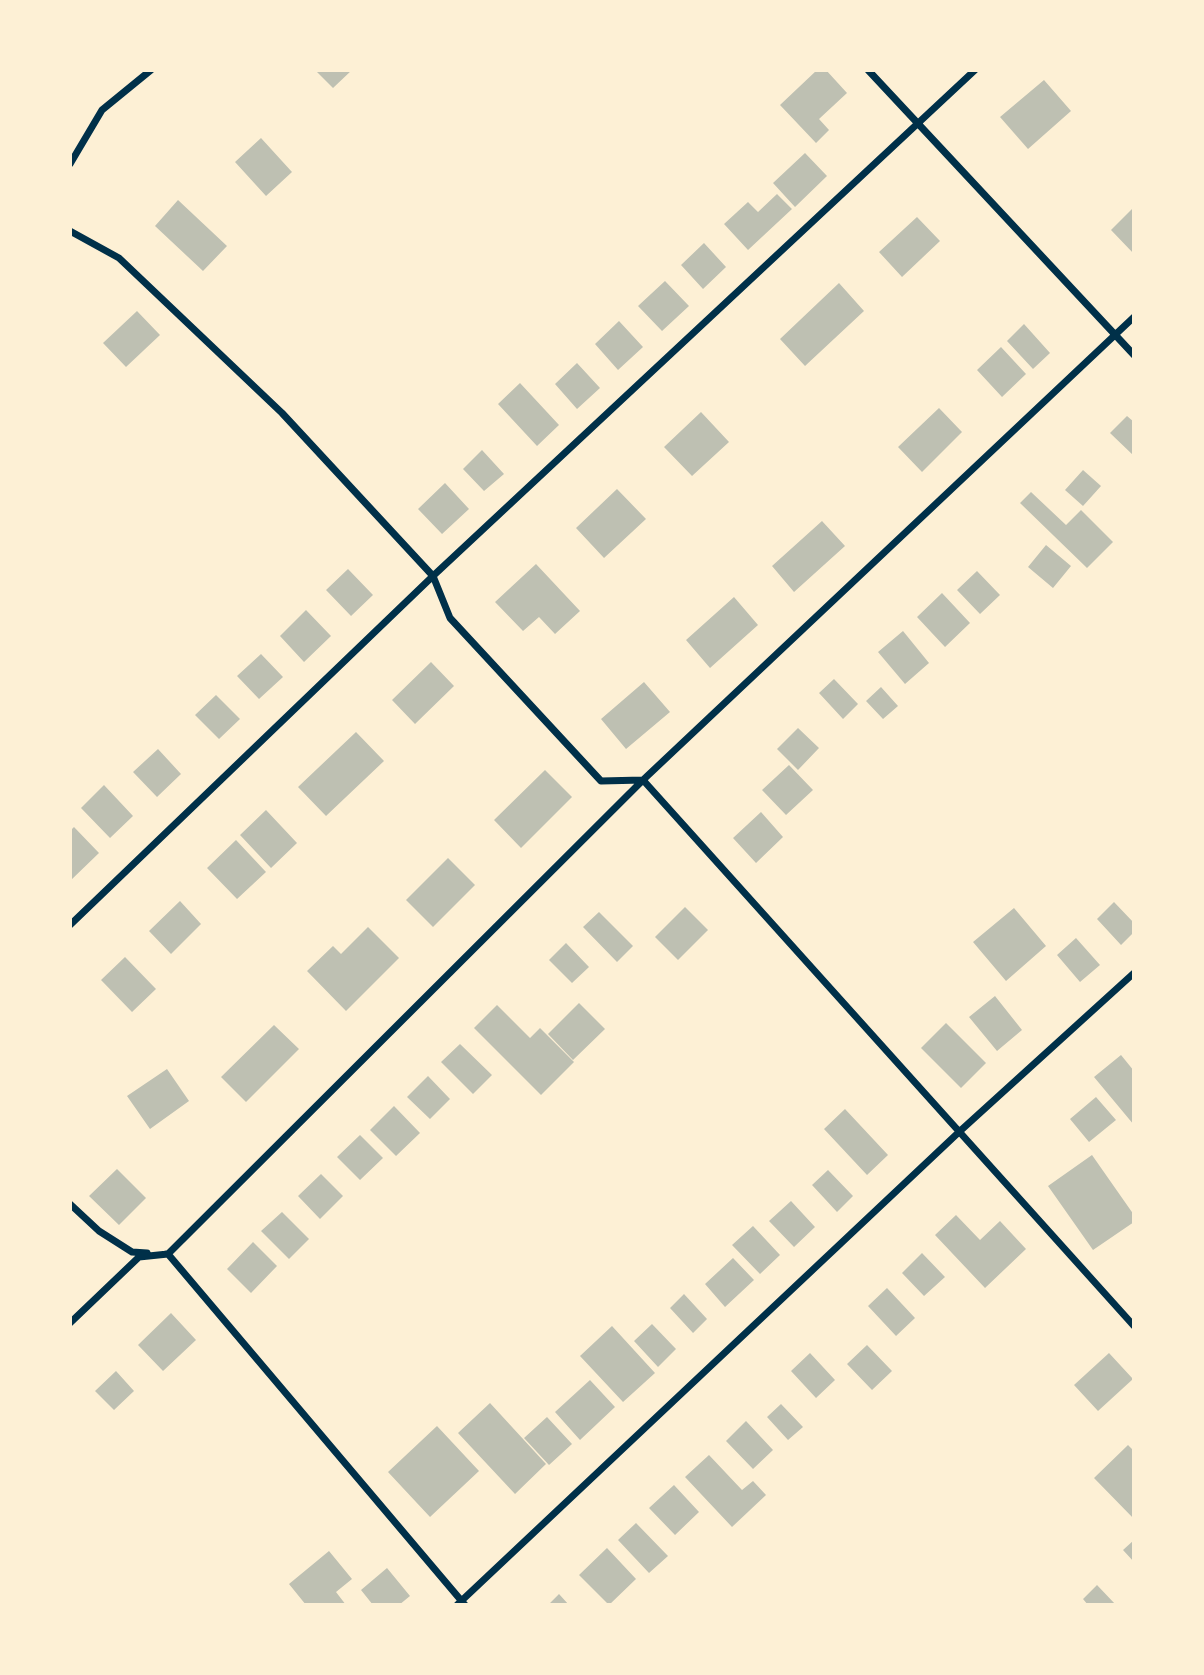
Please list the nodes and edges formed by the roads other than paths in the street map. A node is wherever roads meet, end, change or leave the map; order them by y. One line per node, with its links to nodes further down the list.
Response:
1 (151, 70): 5 (street)
2 (868, 70): 4 (street)
3 (975, 70): 4 (street)
4 (918, 123): 8 (street); 10 (street)
5 (70, 164)
6 (70, 231): 10 (street)
7 (1134, 317): 8 (street)
8 (1115, 335): 9 (street); 11 (street)
9 (1134, 355)
10 (433, 576): 11 (street); 12 (street)
11 (643, 780): 14 (street); 16 (street)
12 (70, 925)
13 (1134, 973): 14 (street)
14 (959, 1132): 18 (street); 19 (street)
15 (70, 1204): 16 (street)
16 (168, 1254): 17 (street); 19 (street)
17 (70, 1323)
18 (1134, 1326)
19 (461, 1604)

